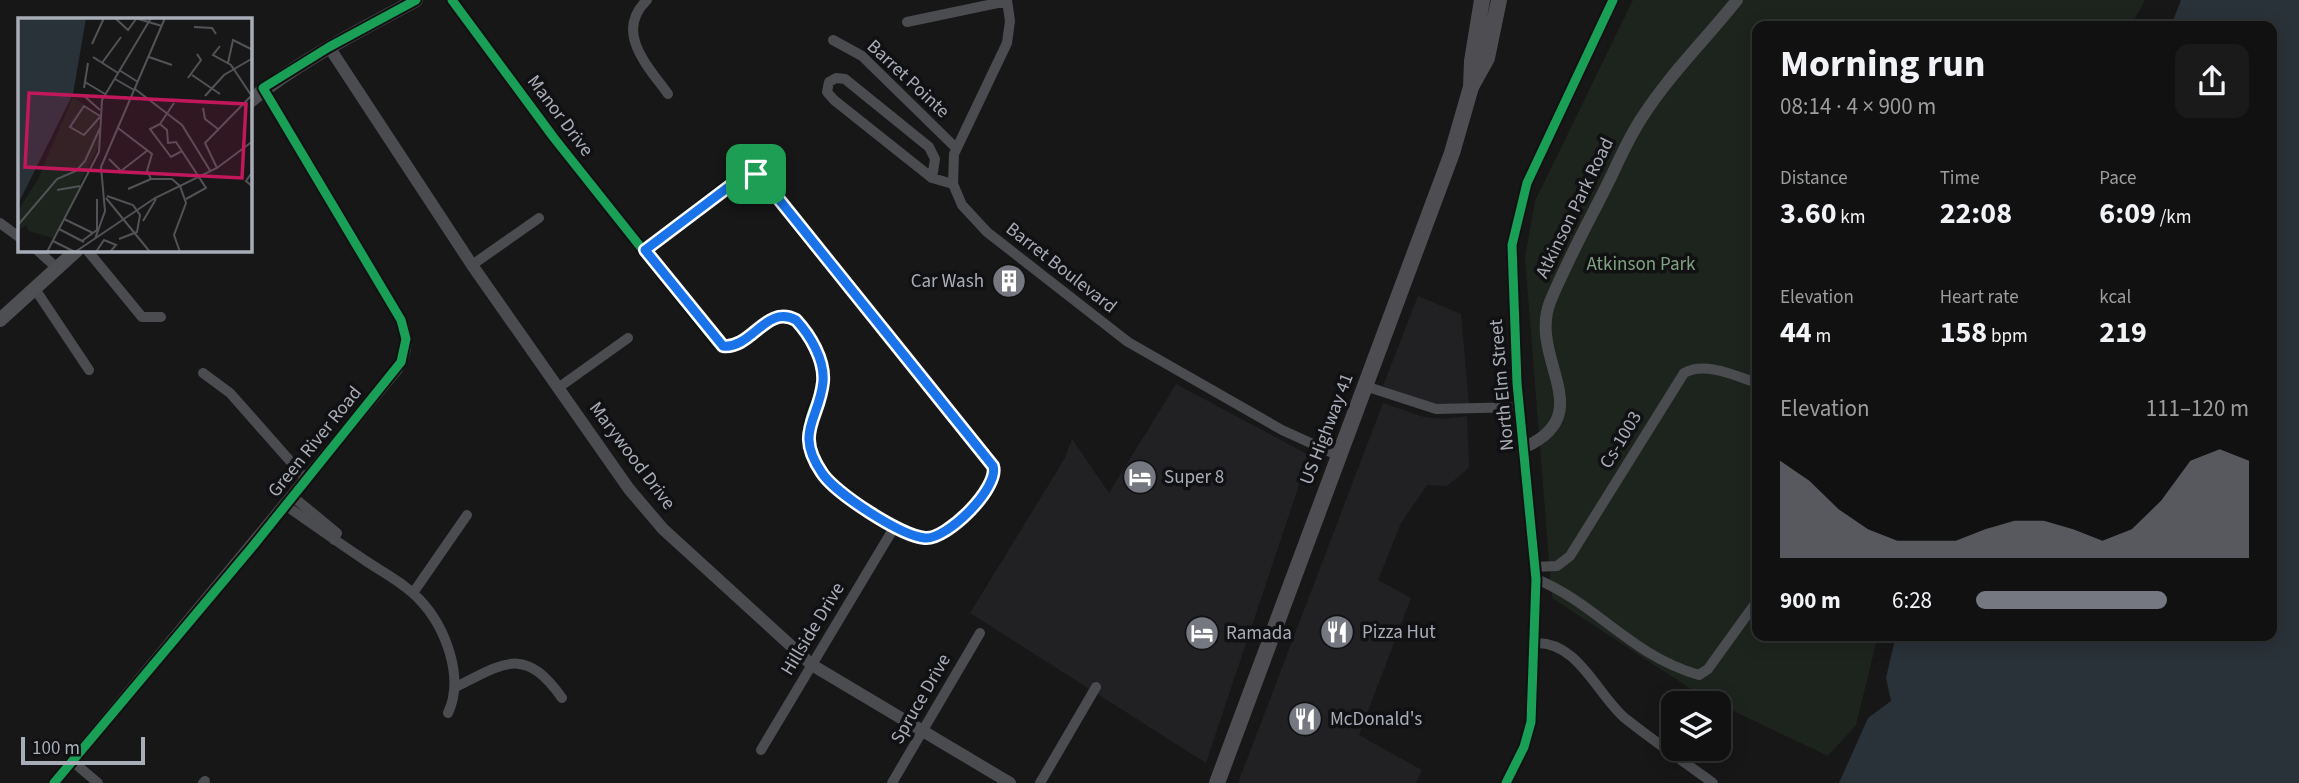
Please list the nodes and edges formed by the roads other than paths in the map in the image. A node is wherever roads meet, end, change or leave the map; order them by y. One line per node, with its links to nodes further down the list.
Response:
1 (416, 0): 11 (main road)
2 (452, 0): 22 (street, Manor Drive)
3 (647, 0): 14 (street)
4 (1007, 0): 9 (street); 16 (street)
5 (1482, 0): 12 (highway)
6 (1499, 0): 12 (highway)
7 (1613, 0): 37 (street, North Elm Street)
8 (1737, 0): 38 (street, Atkinson Park Road)
9 (907, 22)
10 (832, 40): 16 (street, Barret Pointe)
11 (329, 47): 13 (main road); 26 (street, Marywood Drive)
12 (1471, 87): 35 (highway, US Highway 41)
13 (263, 88): 15 (main road); 40 (street, Green River Road)
14 (668, 94)
15 (252, 99)
16 (956, 148): 18 (street)
17 (932, 178): 17 (street); 18 (street)
18 (953, 184): 39 (street, Barret Boulevard)
19 (539, 218): 26 (street)
20 (0, 223): 21 (street)
21 (18, 236)
22 (645, 250): 43 (street, Manor Drive); 43 (street)
23 (39, 252): 27 (street)
24 (75, 252): 27 (main road)
25 (89, 252): 29 (street)
26 (472, 265): 36 (street, Marywood Drive)
27 (57, 268): 28 (main road)
28 (35, 289): 30 (main road); 32 (street)
29 (161, 317)
30 (0, 320)
31 (628, 338): 36 (street)
32 (89, 370)
33 (203, 373): 40 (street)
34 (1752, 382): 44 (street, Cs-1003)
35 (1365, 386): 37 (street); 39 (highway, US Highway 41)
36 (558, 387): 49 (street, Marywood Drive)
37 (1520, 407): 38 (street, North Elm Street)
38 (1525, 447): 44 (street, North Elm Street)
39 (1339, 456): 62 (highway, US Highway 41)
40 (306, 478): 41 (street, Green River Road)
41 (288, 501): 45 (street); 56 (street, Green River Road)
42 (467, 514): 45 (street)
43 (895, 526): 49 (street, Hillside Drive)
44 (1535, 573): 46 (street); 48 (street, North Elm Street)
45 (413, 593): 50 (street)
46 (1752, 608)
47 (980, 633): 54 (street, Spruce Drive)
48 (1534, 643): 63 (street, North Elm Street); 64 (street)
49 (812, 665): 54 (street, Marywood Drive); 55 (street, Hillside Drive)
50 (456, 687): 52 (street); 53 (street)
51 (1096, 687): 61 (street)
52 (562, 698)
53 (448, 713)
54 (921, 733): 59 (street, Spruce Drive); 60 (street, Marywood Drive)
55 (761, 750)
56 (72, 761): 57 (street, Green River Road); 58 (street)
57 (54, 783)
58 (98, 783)
59 (892, 783)
60 (1010, 783)
61 (1040, 783)
62 (1217, 783)
63 (1506, 783)
64 (1713, 783)

